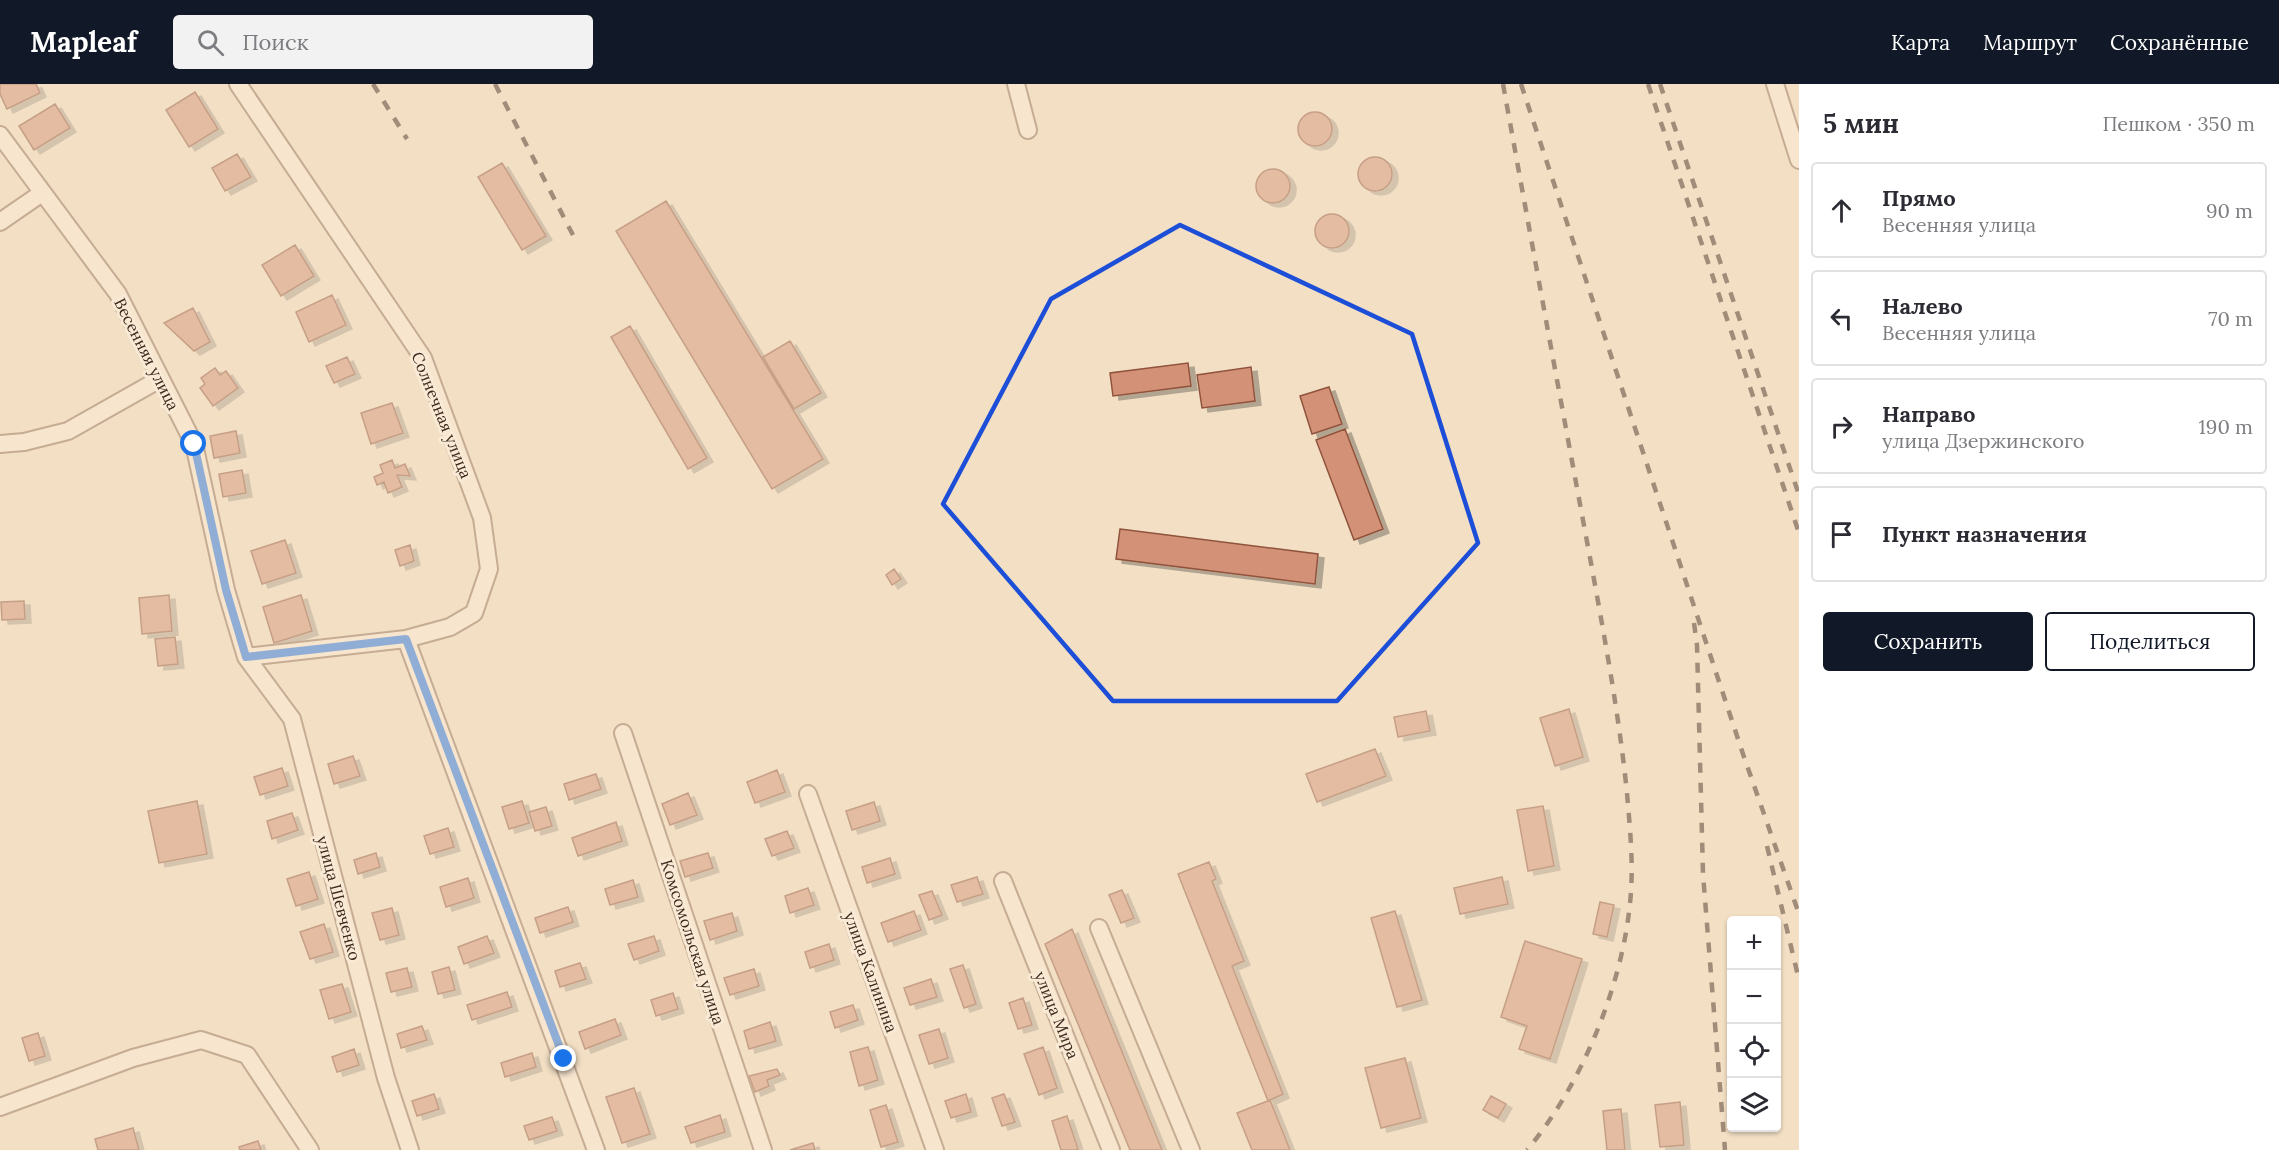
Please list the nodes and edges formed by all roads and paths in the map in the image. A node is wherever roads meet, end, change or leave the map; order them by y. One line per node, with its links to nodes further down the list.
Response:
1 (238, 84): 11 (street, Солнечная улица)
2 (1016, 84): 4 (street)
3 (1775, 84): 6 (street)
4 (1028, 130)
5 (0, 135): 7 (street, Весенняя улица)
6 (1799, 160)
7 (42, 193): 8 (street); 9 (street, Весенняя улица)
8 (0, 222)
9 (160, 379): 10 (street); 12 (street, Весенняя улица)
10 (0, 444)
11 (406, 639): 12 (street); 20 (street)
12 (246, 657): 19 (street, улица Шевченко)
13 (623, 733): 21 (street, Комсомольская улица)
14 (808, 794): 22 (street, улица Калинина)
15 (1003, 881): 23 (street, улица Мира)
16 (1099, 928): 24 (street)
17 (0, 1107): 18 (street)
18 (309, 1150)
19 (410, 1150)
20 (597, 1150)
21 (763, 1150)
22 (935, 1150)
23 (1111, 1150)
24 (1191, 1150)

